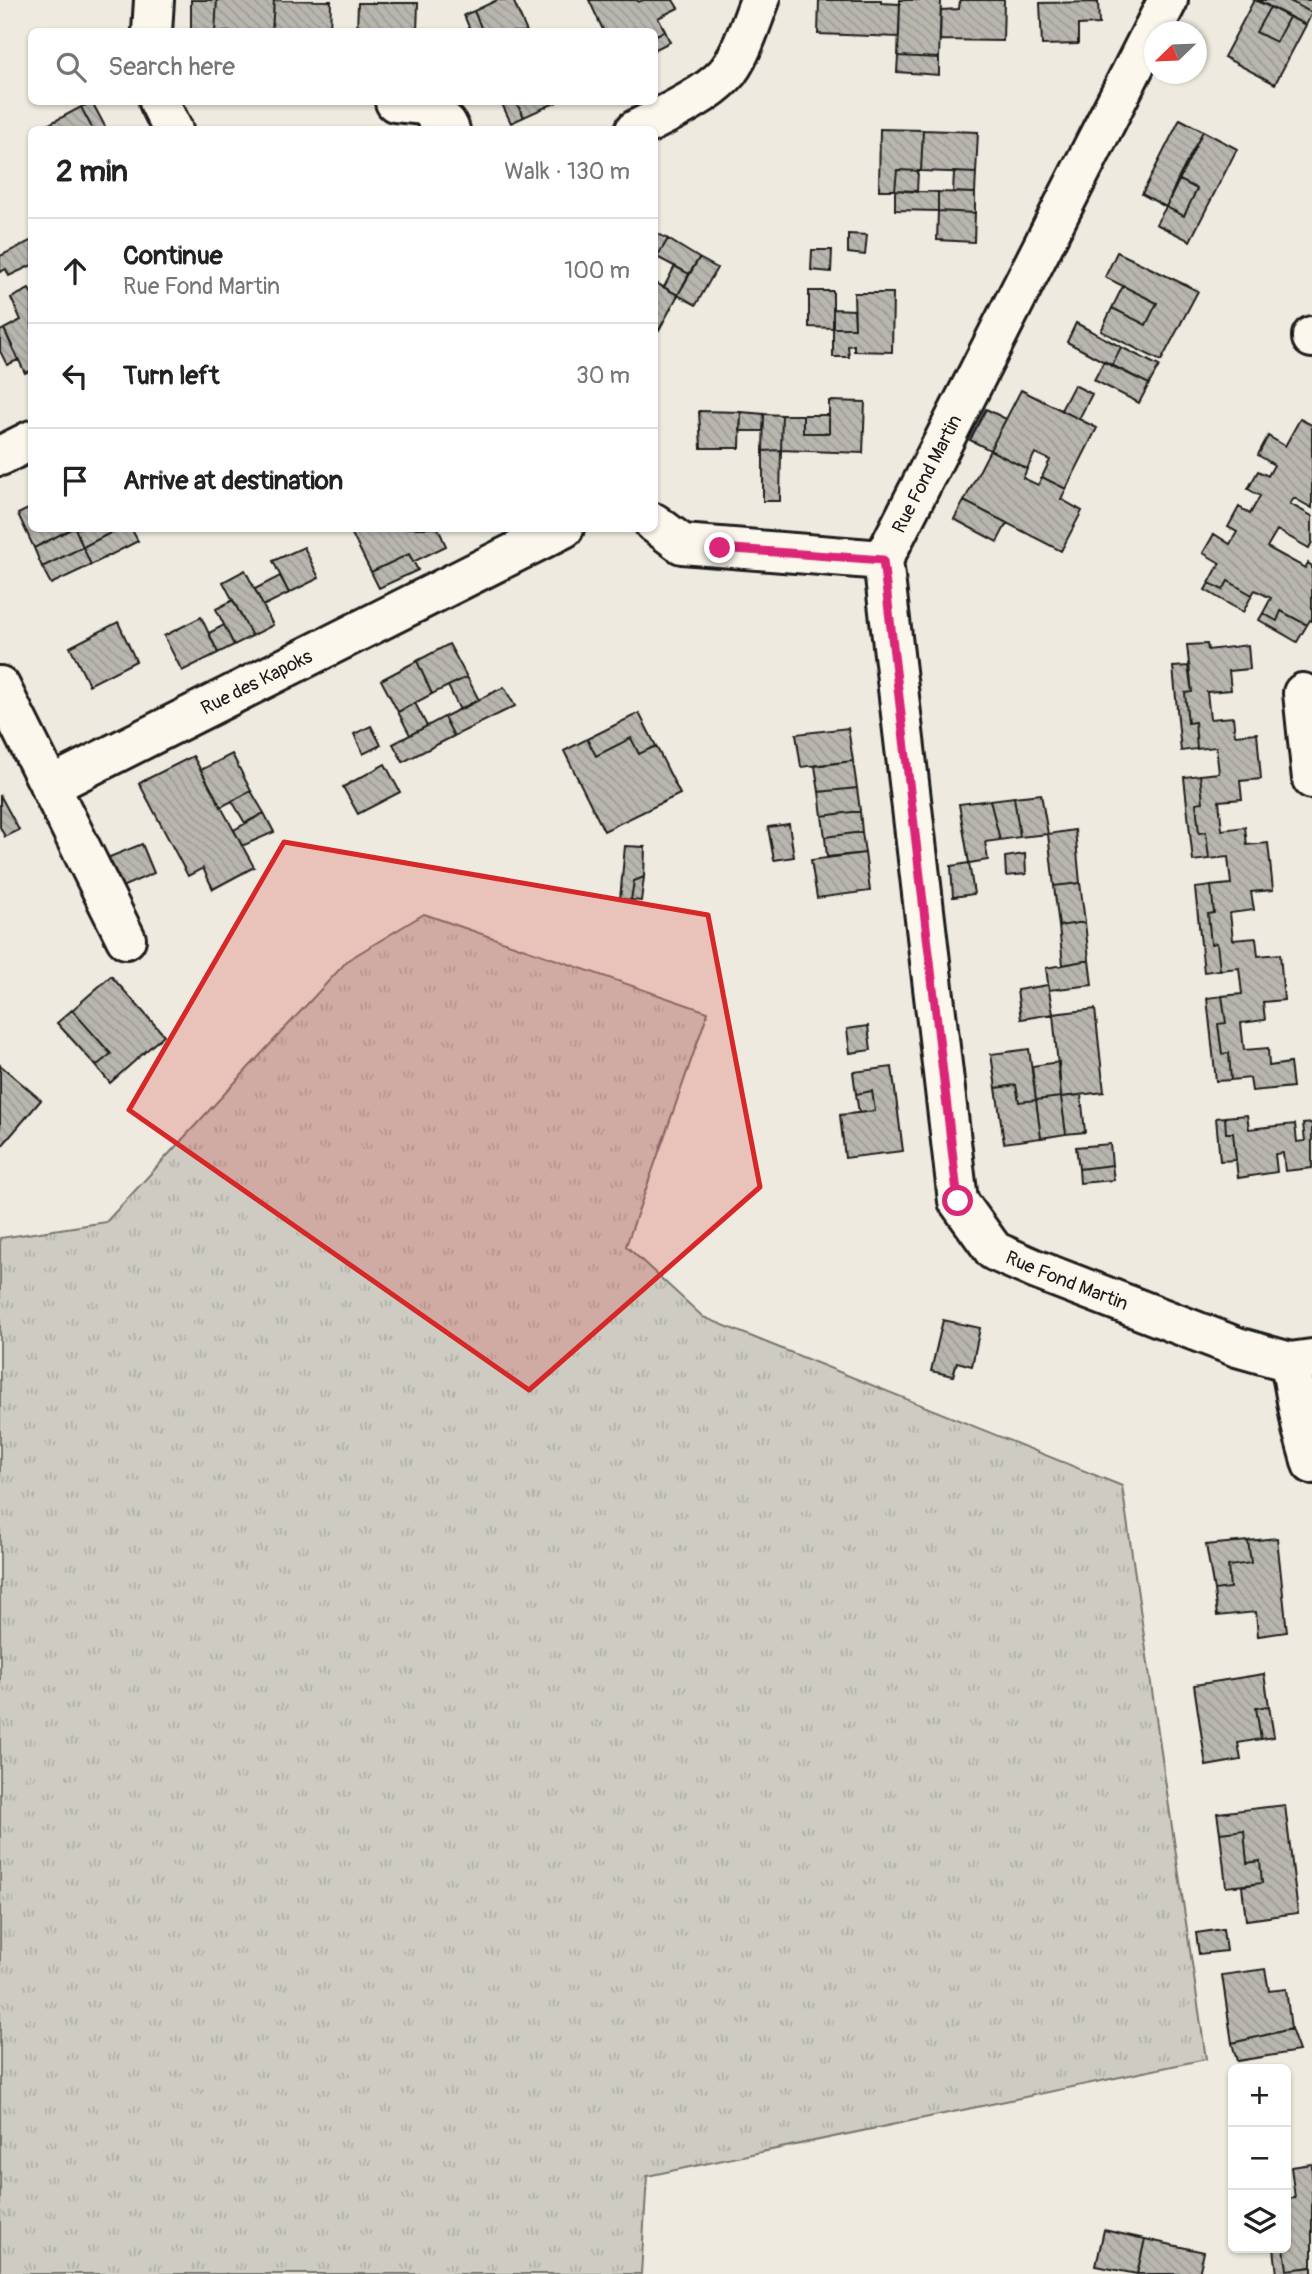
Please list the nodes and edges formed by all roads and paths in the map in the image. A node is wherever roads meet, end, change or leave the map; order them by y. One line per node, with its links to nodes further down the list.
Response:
1 (154, 0): 4 (street)
2 (760, 0): 9 (street)
3 (1168, 0): 14 (street, Rue Fond Martin)
4 (152, 28)
5 (160, 105): 7 (street)
6 (425, 105): 8 (street)
7 (171, 126)
8 (448, 126)
9 (643, 126)
10 (28, 442): 11 (street)
11 (0, 456)
12 (658, 526): 14 (street)
13 (556, 532): 18 (street, Rue des Kapoks)
14 (883, 560): 20 (street, Rue Fond Martin)
15 (0, 686): 18 (street)
16 (1303, 693): 17 (street)
17 (1312, 779)
18 (50, 786): 19 (street)
19 (126, 939)
20 (1301, 1361): 21 (street)
21 (1312, 1464)

